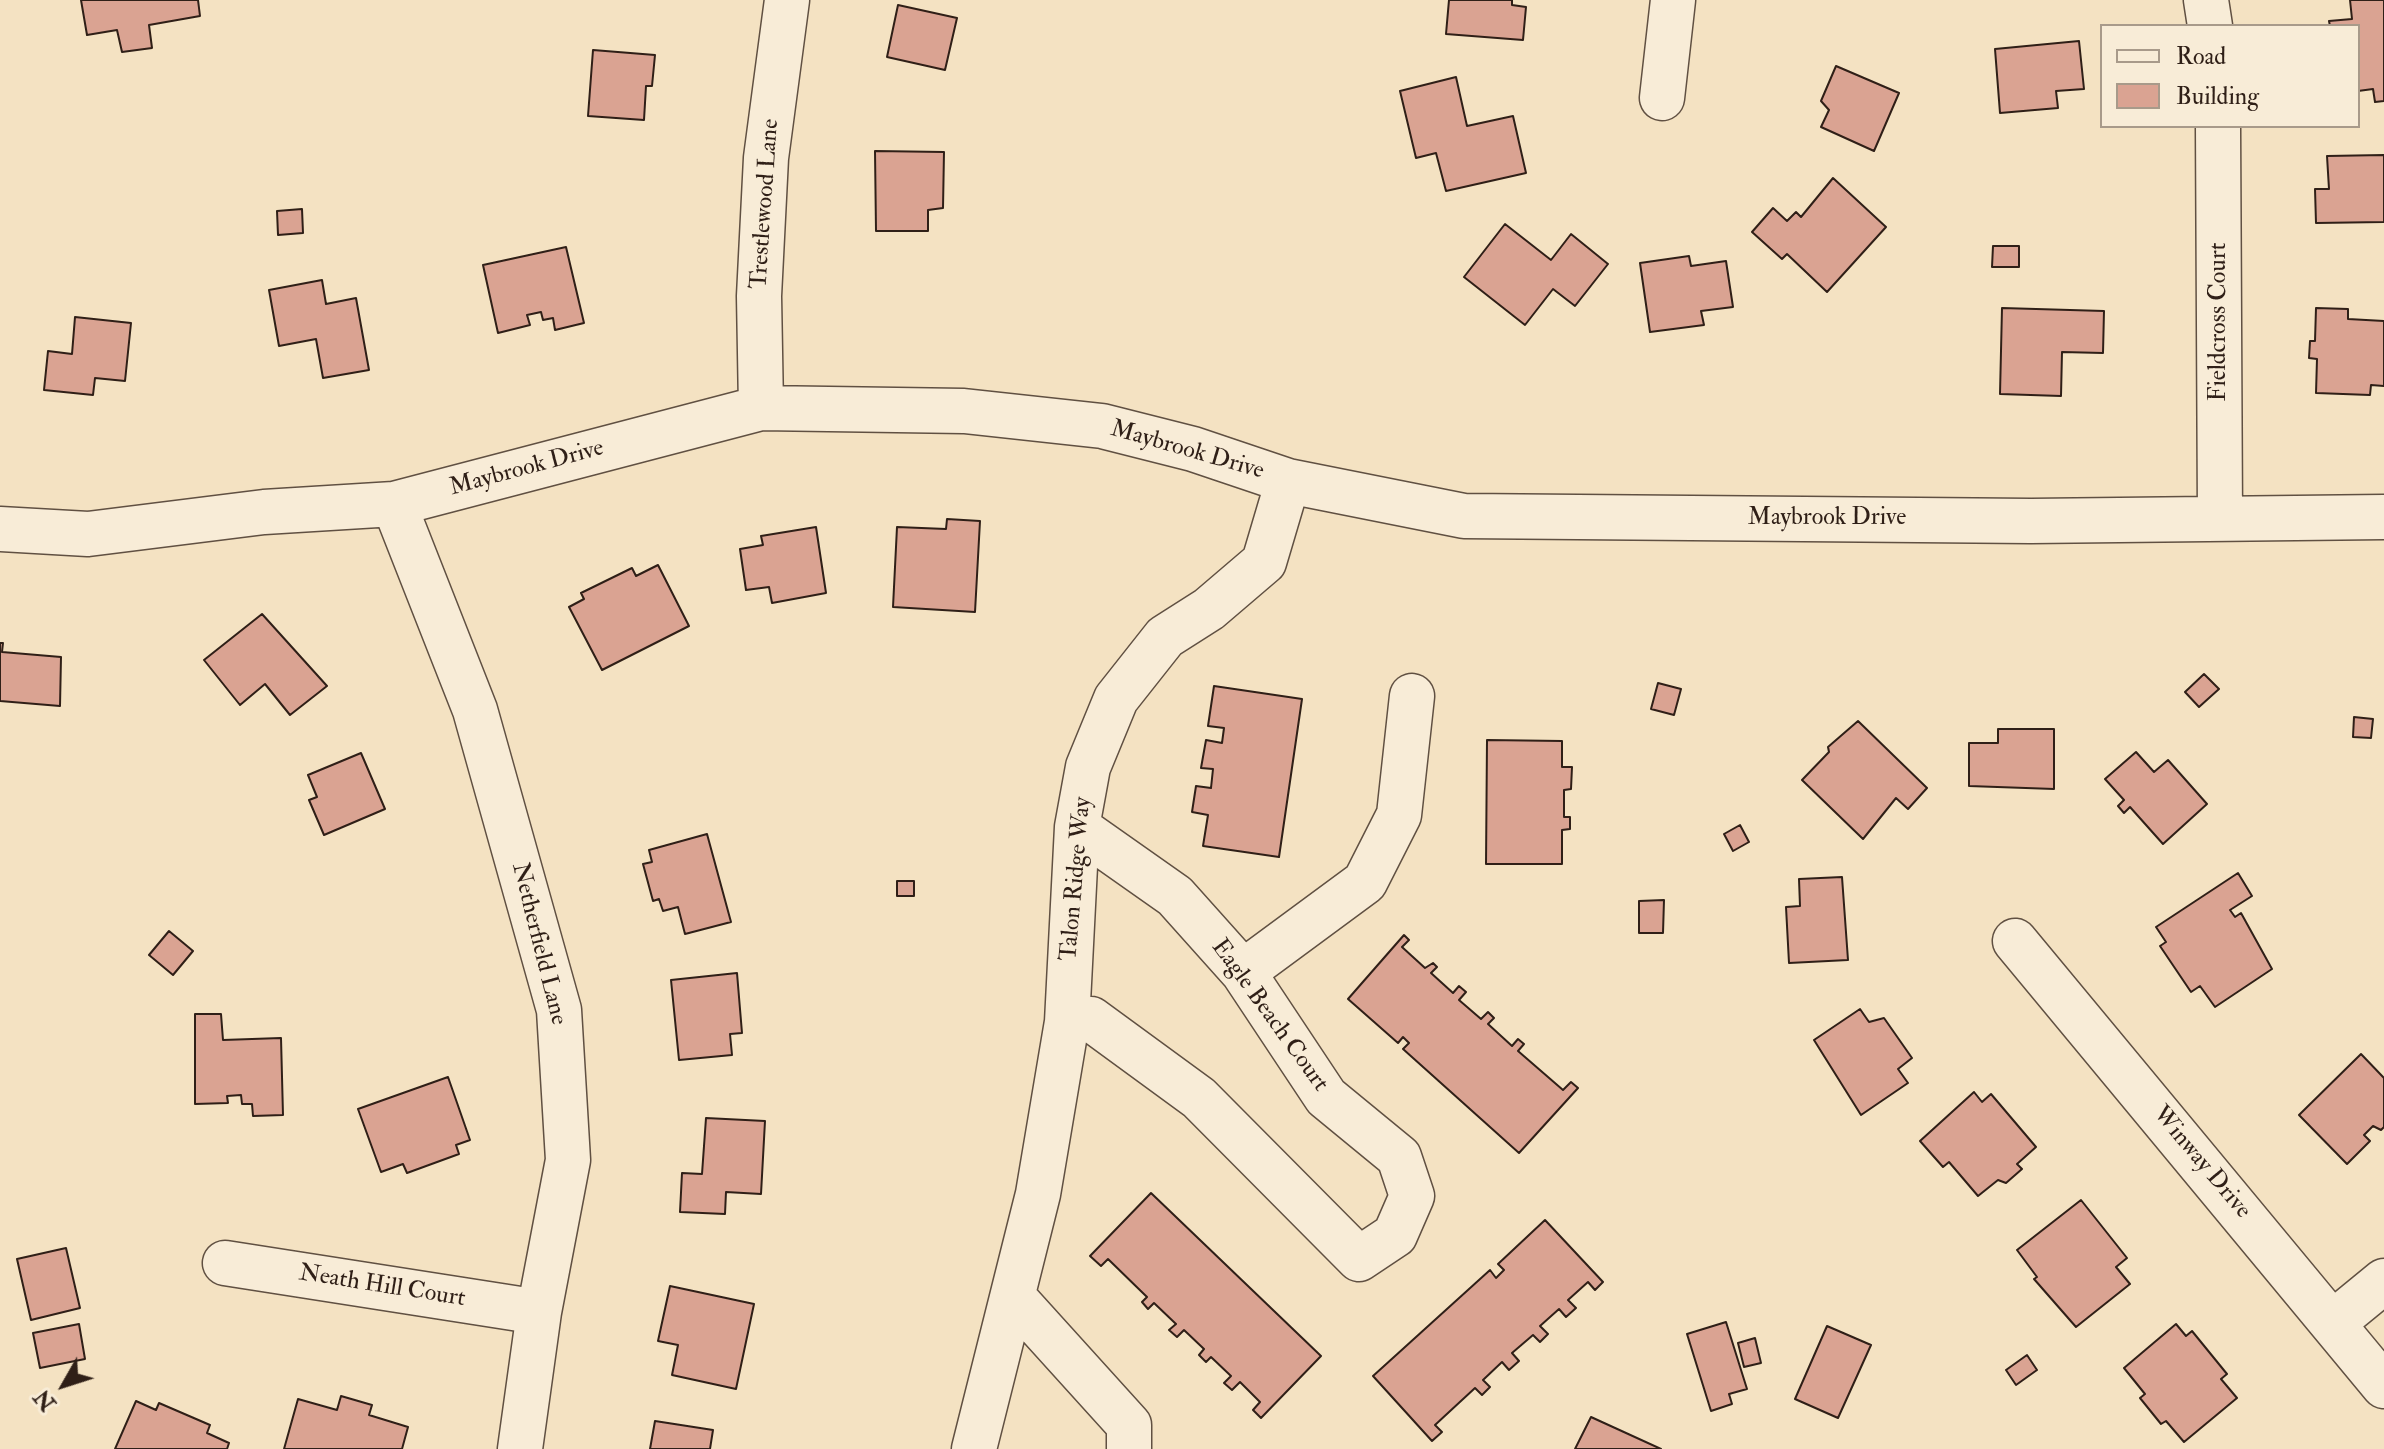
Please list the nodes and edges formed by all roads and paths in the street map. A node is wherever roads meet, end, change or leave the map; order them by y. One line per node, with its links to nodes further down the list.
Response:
1 (787, 0): 7 (street, Trestlewood Lane)
2 (1673, 0): 5 (street)
3 (2206, 0): 4 (street)
4 (2210, 24)
5 (1662, 98)
6 (2218, 128): 11 (street, Fieldcross Court)
7 (761, 408): 8 (street, Maybrook Drive); 9 (street, Maybrook Drive)
8 (1288, 481): 11 (street, Maybrook Drive); 14 (street, Talon Ridge Way)
9 (394, 504): 12 (street, Maybrook Drive); 21 (street, Netherfield Lane)
10 (2384, 517): 11 (street, Maybrook Drive)
11 (2220, 519)
12 (0, 529)
13 (1412, 696): 16 (street)
14 (1077, 827): 16 (street, Eagle Beach Court); 17 (street, Talon Ridge Way)
15 (2015, 941): 22 (street, Winway Drive)
16 (1243, 972): 17 (street, Eagle Beach Court)
17 (1067, 1022): 20 (street, Talon Ridge Way)
18 (225, 1263): 21 (street, Neath Hill Court)
19 (2384, 1281): 22 (street)
20 (1015, 1299): 25 (street, Talon Ridge Way); 26 (street)
21 (539, 1312): 24 (street, Netherfield Lane)
22 (2334, 1322): 23 (street, Winway Drive)
23 (2384, 1386)
24 (520, 1449)
25 (974, 1449)
26 (1129, 1449)

